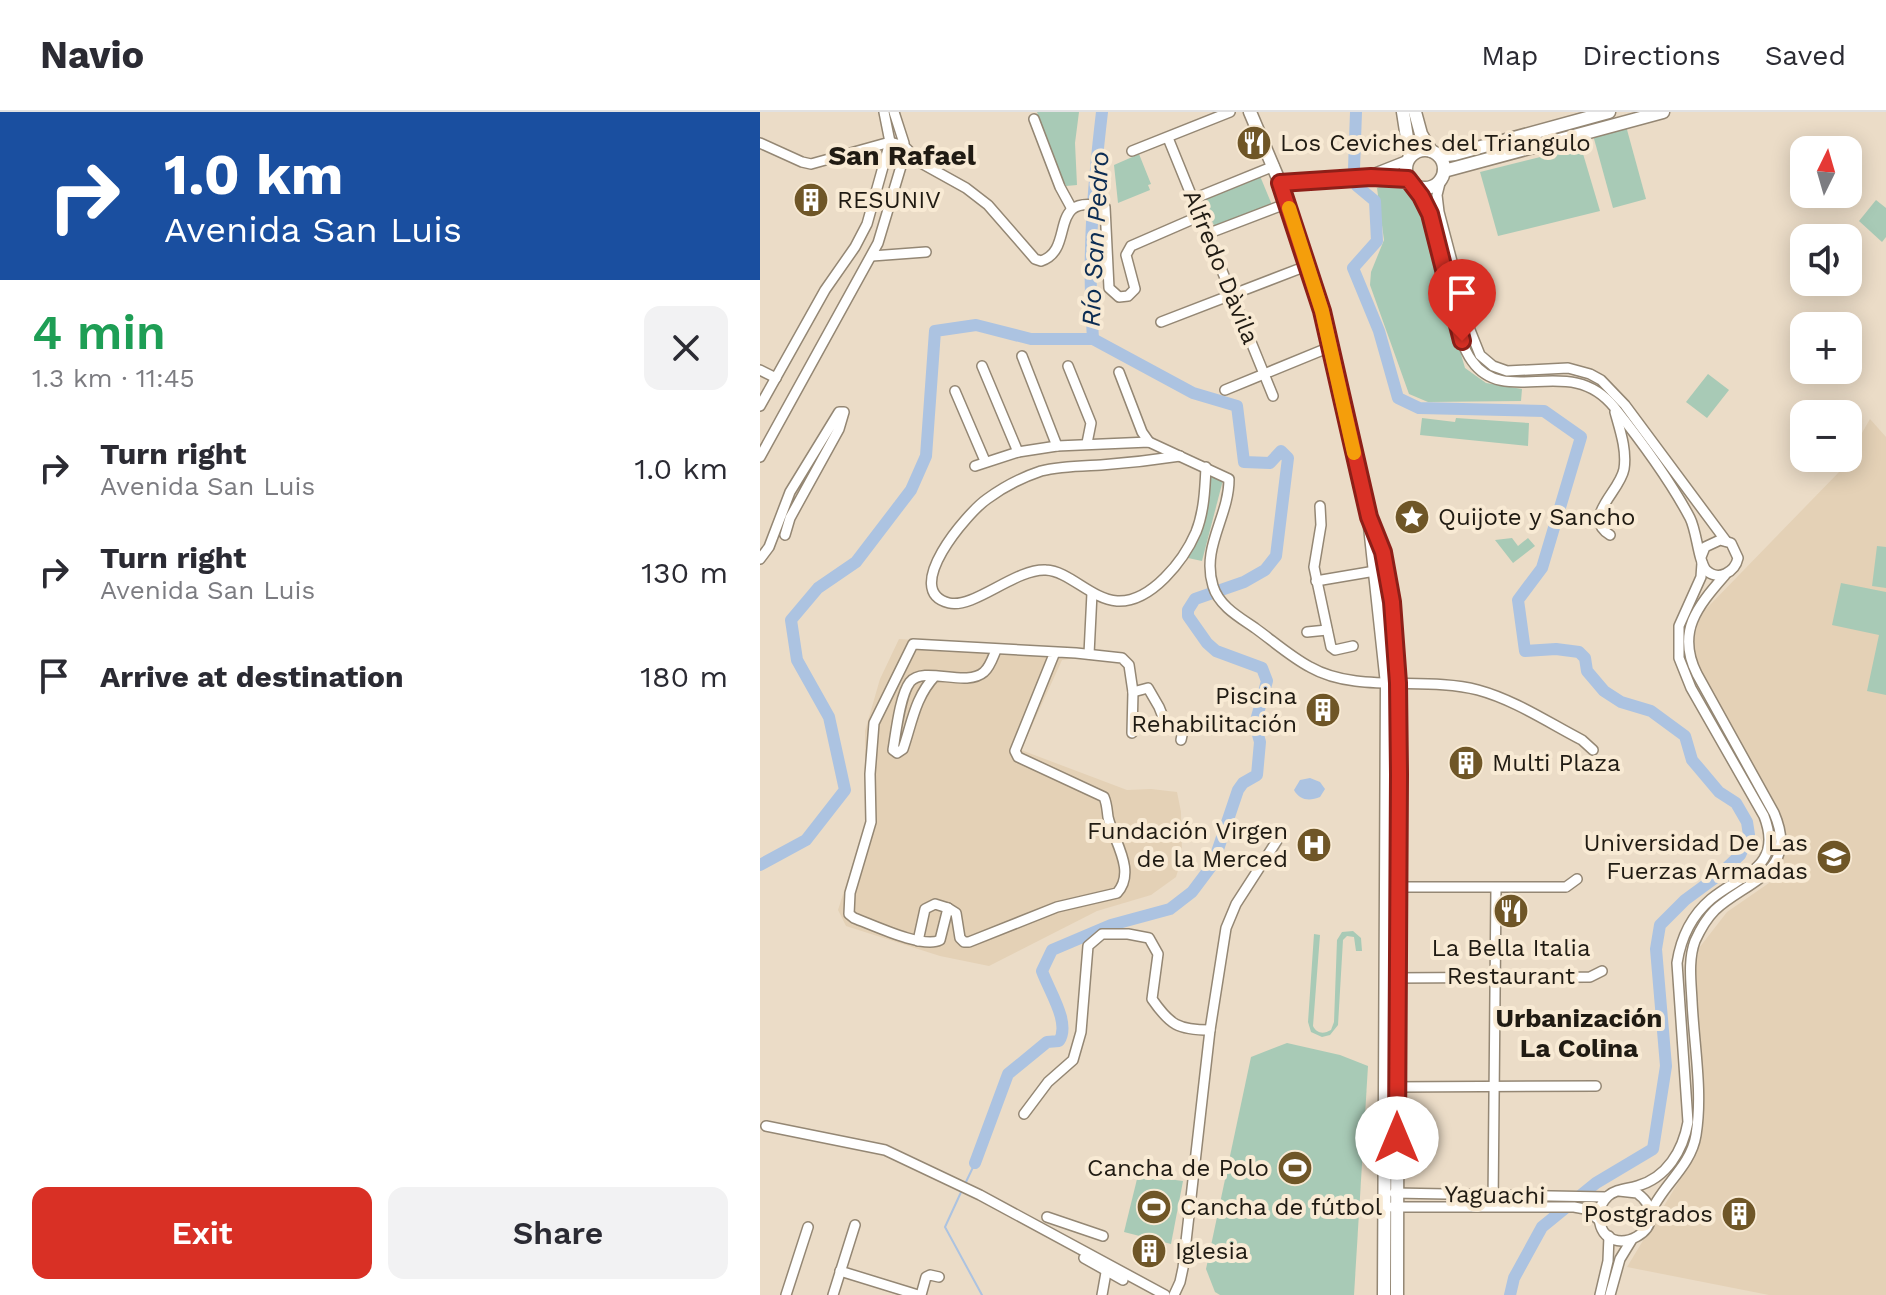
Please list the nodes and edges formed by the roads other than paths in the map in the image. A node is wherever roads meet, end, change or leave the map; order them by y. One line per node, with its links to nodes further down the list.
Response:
1 (884, 112): 11 (street)
2 (894, 112): 13 (street)
3 (1230, 112): 10 (street)
4 (1403, 112): 17 (main road)
5 (1415, 112): 16 (main road)
6 (1609, 112): 14 (main road)
7 (1663, 112): 14 (main road)
8 (1253, 113): 18 (main road)
9 (1034, 119): 25 (street)
10 (1168, 138): 15 (street); 23 (street, Alfredo Dàvila)
11 (890, 142): 12 (street); 13 (street); 41 (street)
12 (760, 143)
13 (904, 146): 25 (street); 29 (street)
14 (1509, 146): 16 (main road); 19 (main road)
15 (1132, 151)
16 (1435, 154): 17 (main road); 19 (main road)
17 (1409, 159): 20 (street); 21 (main road)
18 (1274, 166): 22 (main road); 23 (street)
19 (1442, 175): 21 (main road); 30 (street)
20 (1361, 178): 21 (street); 22 (street)
21 (1410, 181): 30 (street)
22 (1280, 183): 24 (main road)
23 (1193, 199): 26 (street, Alfredo Dàvila)
24 (1288, 203): 27 (street); 31 (main road)
25 (1072, 209): 26 (street)
26 (1200, 216): 27 (street, Alfredo Dàvila)
27 (1207, 234): 32 (street, Alfredo Dàvila)
28 (926, 252): 29 (street)
29 (872, 256): 52 (street)
30 (1448, 263): 46 (street); 60 (street)
31 (1309, 265): 32 (street); 34 (main road)
32 (1232, 293): 33 (street); 40 (street, Alfredo Dàvila)
33 (1161, 322)
34 (1330, 347): 40 (street); 57 (main road)
35 (1022, 356): 49 (street)
36 (982, 366): 50 (street)
37 (1068, 366): 48 (street)
38 (760, 370): 41 (street)
39 (1119, 372): 47 (street)
40 (1265, 374): 42 (street); 44 (street, Alfredo Dàvila)
41 (776, 378): 45 (street)
42 (1225, 390)
43 (955, 391): 53 (street)
44 (1273, 396)
45 (760, 406)
46 (1613, 406): 59 (street); 62 (street)
47 (1149, 442): 48 (street); 51 (street)
48 (1087, 443): 49 (street)
49 (1057, 446): 50 (street)
50 (1018, 452): 53 (street)
51 (1183, 456): 55 (street); 66 (street)
52 (760, 457)
53 (985, 461): 54 (street)
54 (975, 466)
55 (1206, 467): 66 (street); 75 (street)
56 (1320, 506): 65 (street)
57 (1369, 517): 63 (main road); 73 (main road)
58 (785, 535): 61 (street)
59 (1610, 535)
60 (1726, 541): 62 (street); 64 (street)
61 (760, 559)
62 (1702, 560): 64 (street); 95 (street)
63 (1375, 571): 65 (street); 73 (main road)
64 (1725, 575): 100 (street)
65 (1316, 581): 67 (street)
66 (1092, 593): 72 (street)
67 (1327, 630): 68 (street); 69 (street)
68 (1307, 632)
69 (1353, 646)
70 (996, 650): 71 (street); 74 (street); 85 (street)
71 (1055, 652): 72 (street); 84 (street)
72 (1089, 654): 76 (street)
73 (1391, 665): 75 (main road)
74 (935, 676): 74 (street)
75 (1392, 684): 79 (street); 82 (main road)
76 (1133, 692): 77 (street); 78 (street)
77 (1132, 733)
78 (1181, 740)
79 (1593, 750)
80 (1278, 839): 89 (street)
81 (1577, 879): 83 (street)
82 (1392, 887): 83 (street); 87 (main road)
83 (1496, 888): 88 (street)
84 (948, 908): 85 (street); 85 (street)
85 (918, 941)
86 (1602, 971): 88 (street)
87 (1391, 978): 88 (street); 92 (main road)
88 (1496, 978): 90 (street)
89 (1210, 1030): 93 (street); 119 (street)
90 (1495, 1086): 91 (street); 92 (street); 96 (street)
91 (1596, 1086)
92 (1392, 1087): 98 (main road)
93 (1024, 1114)
94 (766, 1126): 109 (street)
95 (1619, 1191): 97 (street); 100 (street)
96 (1493, 1194): 97 (street, Yaguachi); 98 (street, Yaguachi); 99 (street)
97 (1606, 1197): 102 (street)
98 (1390, 1200): 99 (street, Yaguachi); 120 (main road); 121 (main road)
99 (1493, 1206): 102 (street, Yaguachi)
100 (1650, 1214): 108 (street)
101 (1047, 1217): 105 (street)
102 (1599, 1220): 107 (street)
103 (855, 1225): 111 (street)
104 (808, 1227): 113 (street)
105 (1073, 1227): 106 (street); 109 (street)
106 (1103, 1236)
107 (1609, 1236): 108 (street); 122 (street)
108 (1631, 1241): 123 (street)
109 (1062, 1242): 110 (street)
110 (1107, 1267): 116 (street); 117 (street); 118 (street)
111 (840, 1271): 114 (street); 115 (street)
112 (939, 1277): 115 (street)
113 (786, 1295)
114 (833, 1295)
115 (920, 1295)
116 (1102, 1295)
117 (1154, 1295)
118 (1165, 1295)
119 (1174, 1295)
120 (1384, 1295)
121 (1397, 1295)
122 (1600, 1295)
123 (1610, 1295)

